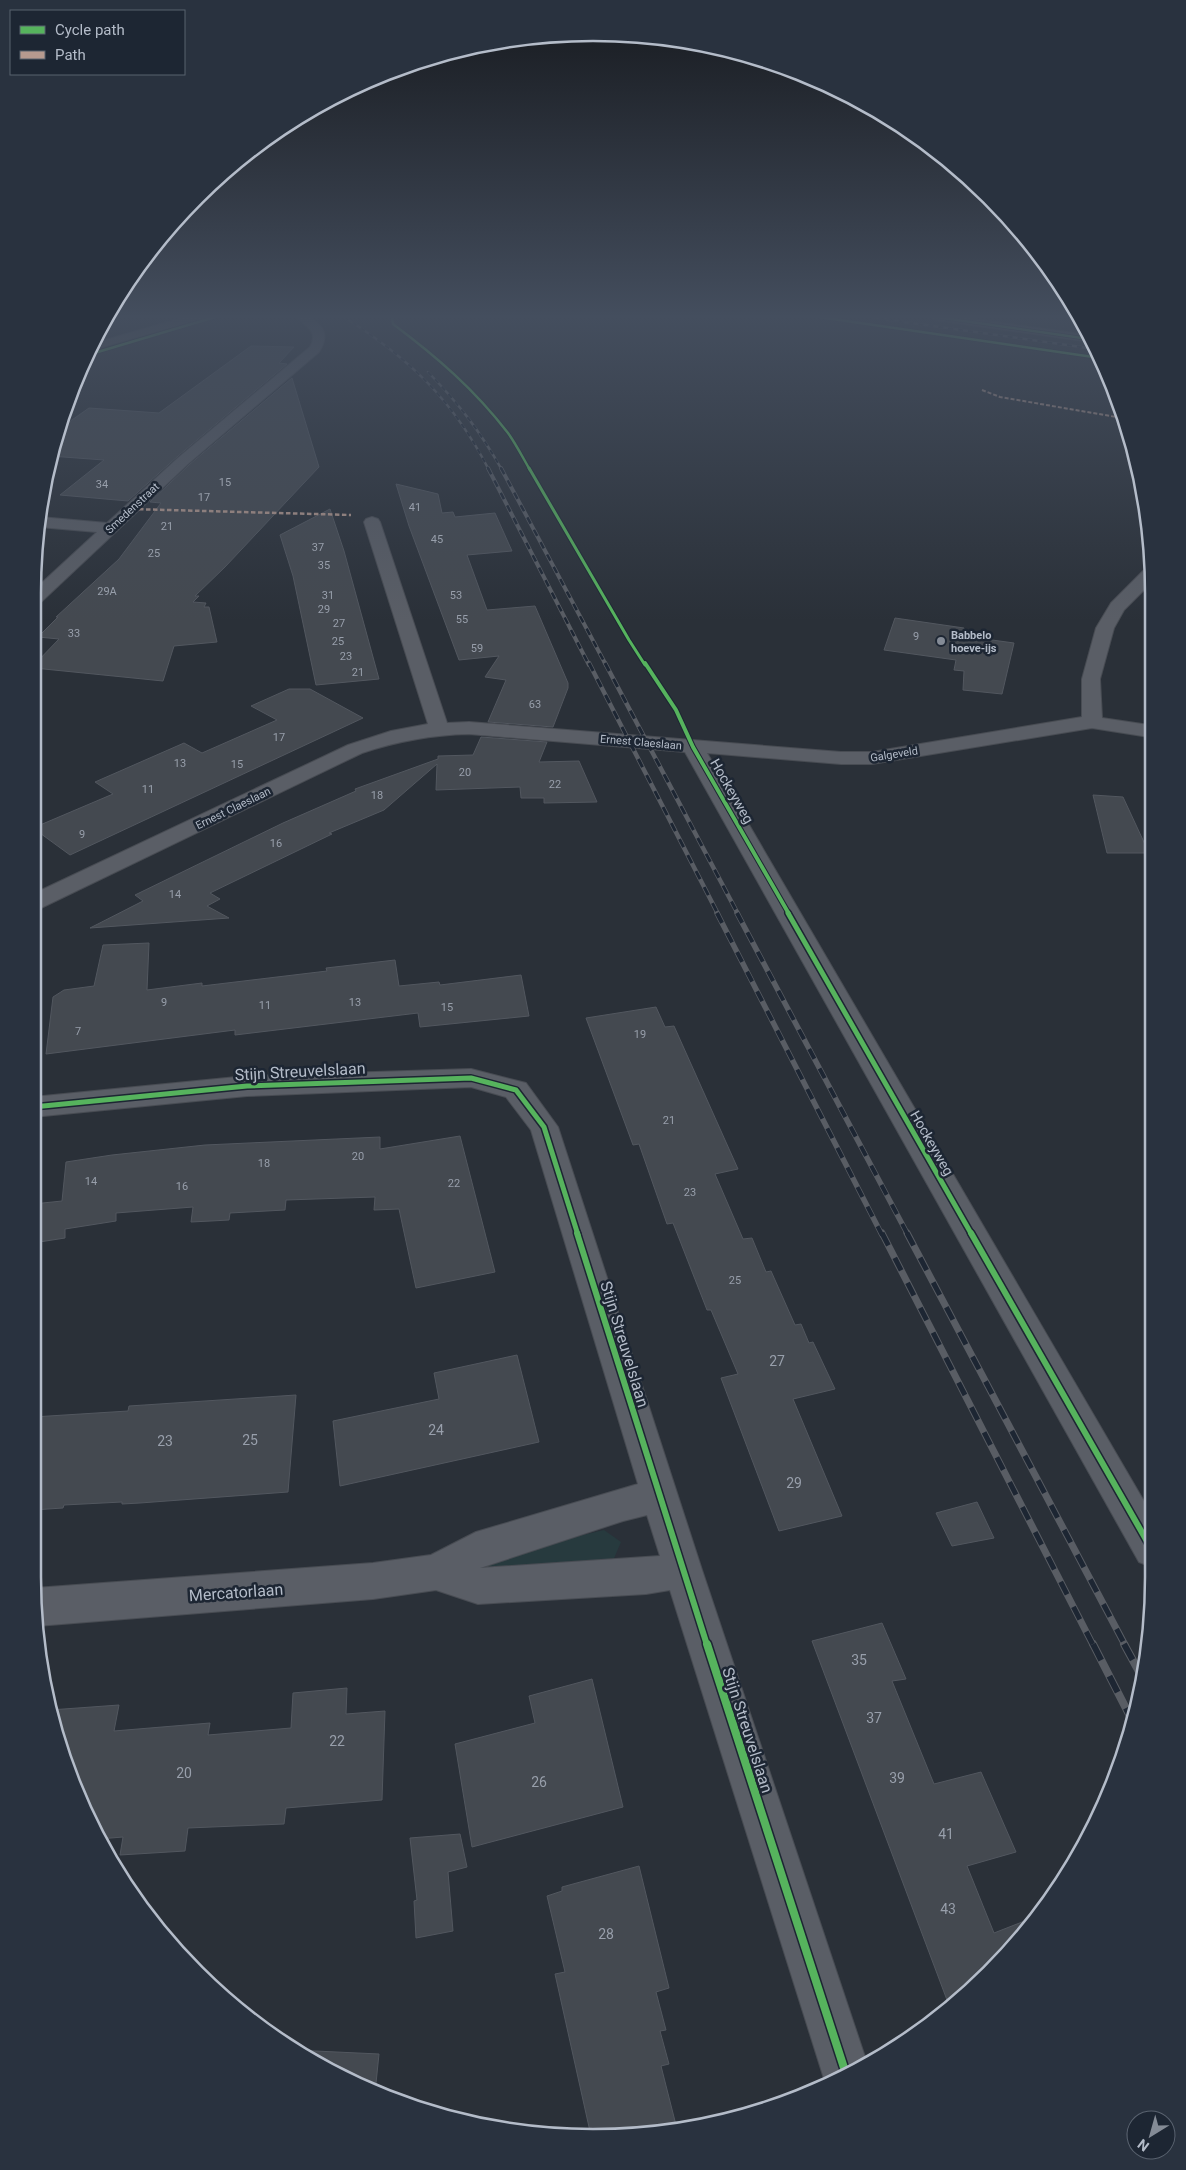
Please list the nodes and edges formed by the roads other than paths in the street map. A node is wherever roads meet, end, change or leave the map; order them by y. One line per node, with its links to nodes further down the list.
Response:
1 (233, 418): 4 (street, Smedenstraat)
2 (372, 522): 8 (street)
3 (46, 523): 4 (street)
4 (111, 528): 6 (street, Smedenstraat)
5 (1145, 580): 7 (street)
6 (41, 593)
7 (1092, 722): 9 (street, Galgeveld); 10 (street, Galgeveld)
8 (439, 728): 10 (street, Ernest Claeslaan); 11 (street, Ernest Claeslaan)
9 (1145, 730)
10 (693, 747): 14 (street, Hockeyweg)
11 (41, 899)
12 (41, 1107): 13 (street, Stijn Streuvelslaan)
13 (660, 1496): 15 (street, Stijn Streuvelslaan); 16 (street, Mercatorlaan)
14 (1145, 1538)
15 (683, 1570): 16 (street, Mercatorlaan); 18 (street, Stijn Streuvelslaan)
16 (436, 1572): 17 (street, Mercatorlaan)
17 (42, 1607)
18 (844, 2068)

